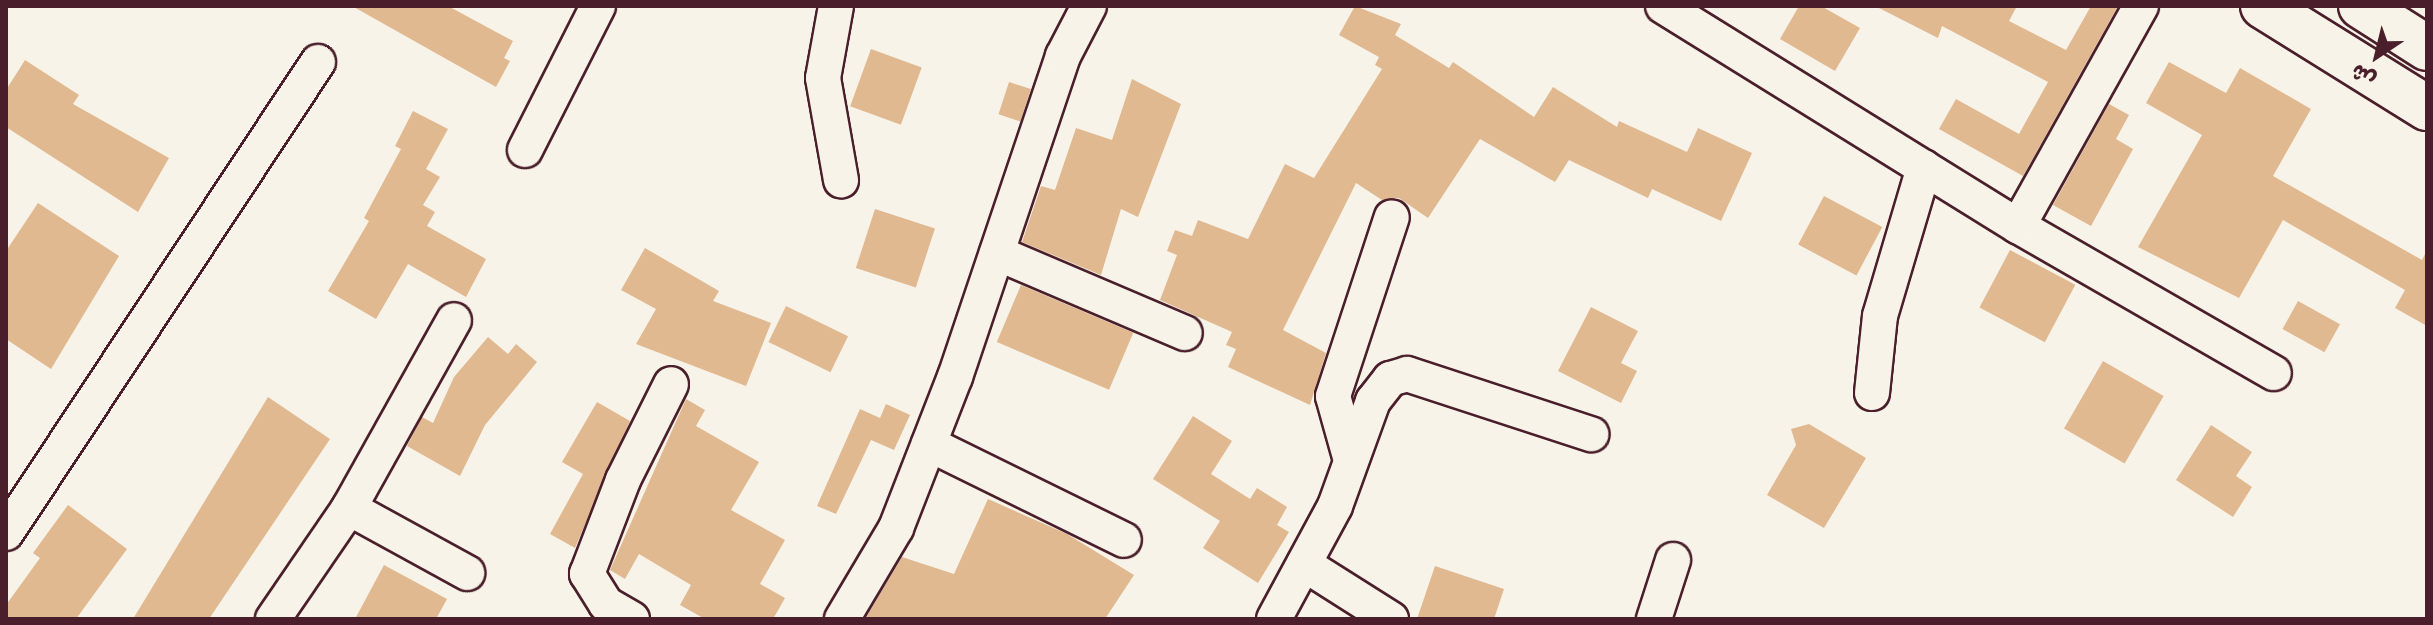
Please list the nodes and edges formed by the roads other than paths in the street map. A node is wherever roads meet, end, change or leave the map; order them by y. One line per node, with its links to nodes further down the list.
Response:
1 (598, 6): 11 (street)
2 (836, 6): 13 (street)
3 (1089, 6): 16 (street)
4 (1663, 6): 12 (street)
5 (2141, 6): 15 (street)
6 (2263, 6): 10 (highway)
7 (2361, 6): 8 (highway)
8 (2427, 48)
9 (318, 62): 26 (street)
10 (2427, 108)
11 (525, 150)
12 (1924, 167): 15 (street); 21 (street)
13 (841, 180)
14 (1392, 217): 24 (street)
15 (2018, 226): 19 (street)
16 (997, 253): 18 (street); 23 (street)
17 (454, 320): 25 (street)
18 (1185, 333)
19 (2274, 373)
20 (671, 384): 32 (street)
21 (1872, 393)
22 (1591, 434): 24 (street)
23 (929, 444): 27 (street); 33 (street)
24 (1350, 457): 29 (street)
25 (349, 508): 30 (street); 31 (street)
26 (6, 533)
27 (1124, 540)
28 (1673, 560): 36 (street)
29 (1304, 564): 34 (street); 35 (street)
30 (467, 573)
31 (273, 619)
32 (632, 619)
33 (842, 619)
34 (1274, 619)
35 (1391, 619)
36 (1654, 619)

